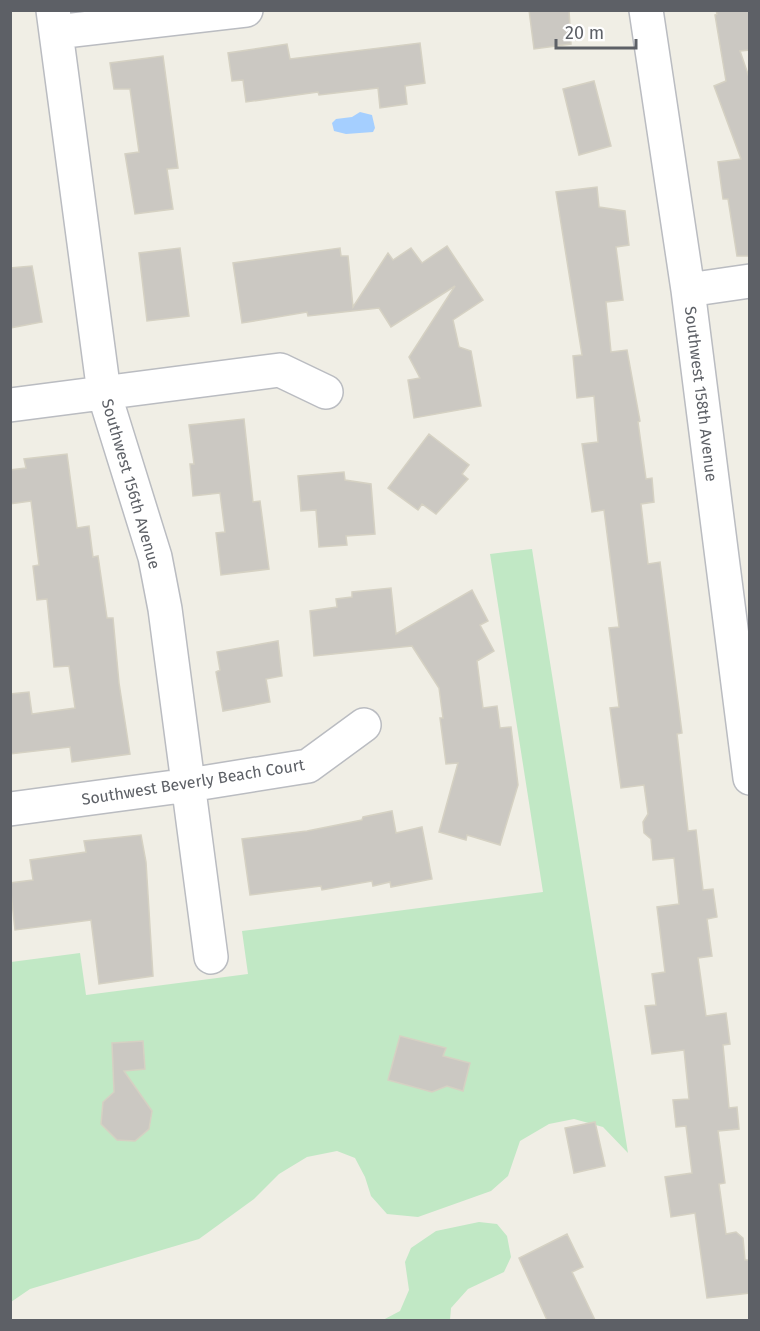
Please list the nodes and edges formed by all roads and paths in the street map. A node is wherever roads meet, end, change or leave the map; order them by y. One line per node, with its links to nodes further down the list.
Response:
1 (246, 10): 3 (street)
2 (646, 10): 5 (street, Southwest 158th Avenue)
3 (54, 21): 7 (street, Southwest 156th Avenue)
4 (750, 281): 5 (street)
5 (688, 290): 10 (street, Southwest 158th Avenue)
6 (327, 392): 7 (street)
7 (104, 393): 8 (street); 11 (street, Southwest 156th Avenue)
8 (10, 405)
9 (364, 725): 11 (street, Southwest Beverly Beach Court)
10 (750, 778)
11 (189, 785): 12 (street, Southwest Beverly Beach Court); 13 (street, Southwest 156th Avenue)
12 (10, 808)
13 (211, 957)

